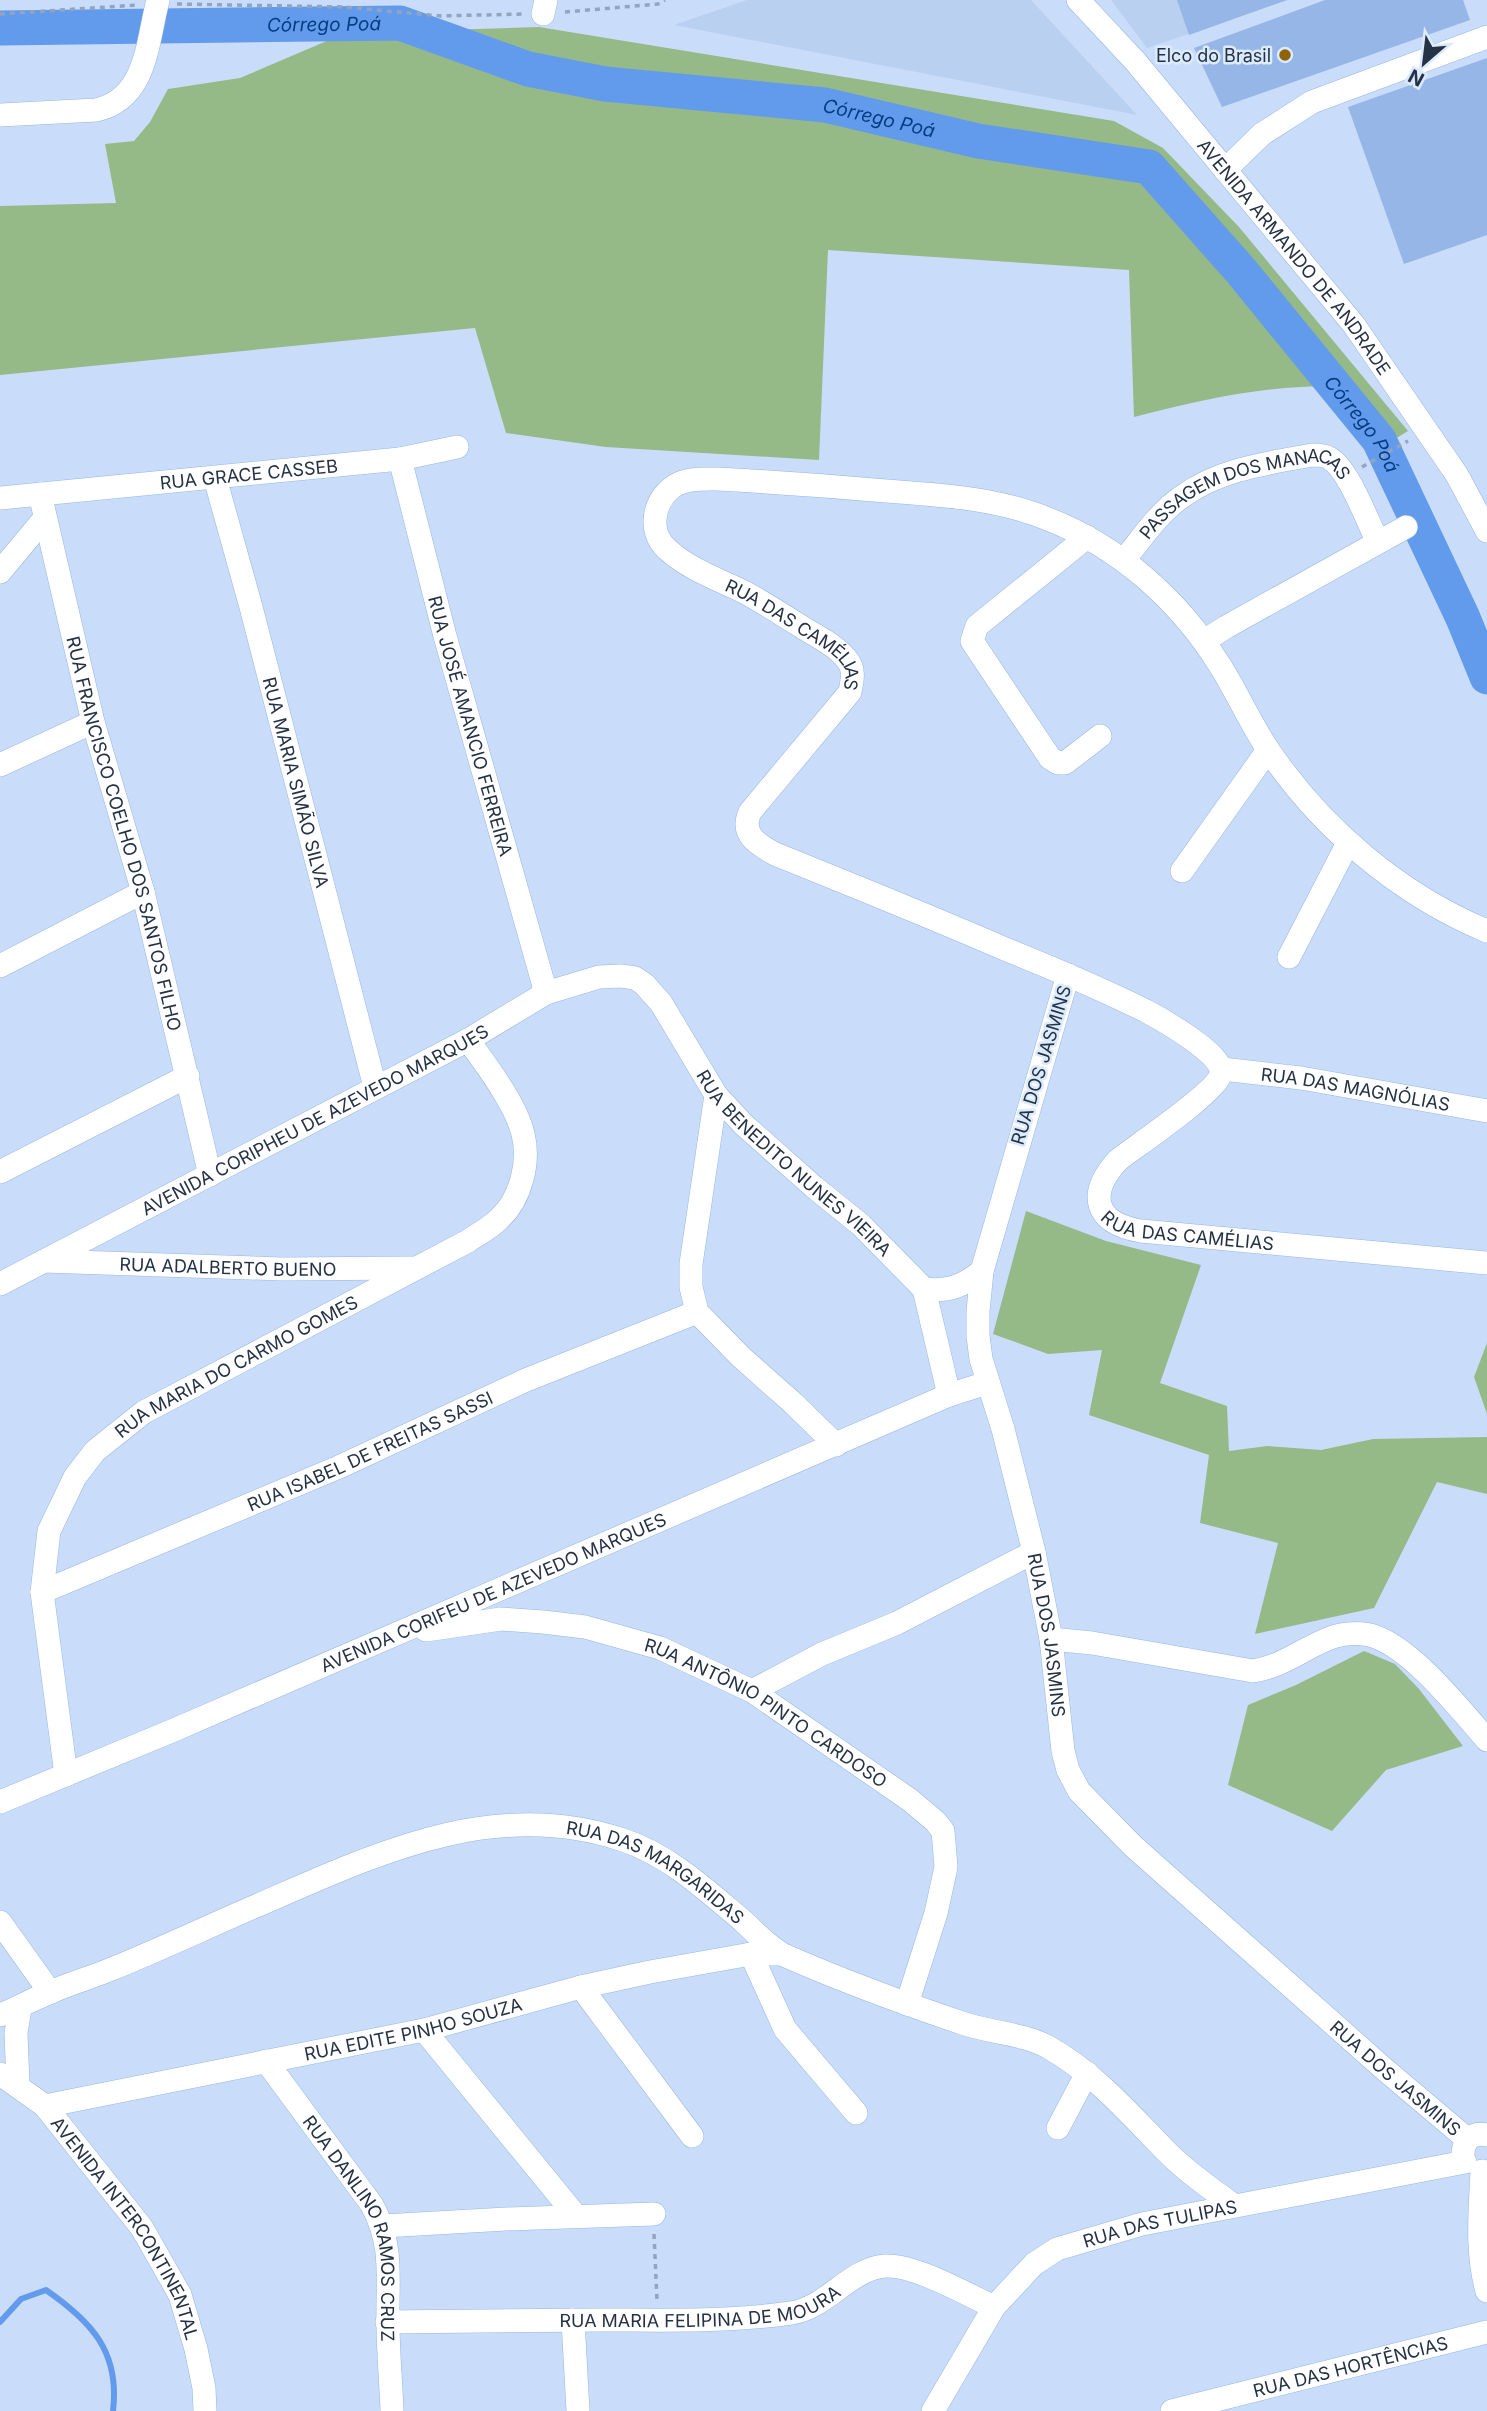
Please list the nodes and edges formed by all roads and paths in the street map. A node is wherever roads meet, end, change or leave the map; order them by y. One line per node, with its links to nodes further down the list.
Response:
1 (665, 0): 5 (path)
2 (1078, 0): 8 (street, AVENIDA ARMANDO DE ANDRADE)
3 (157, 5): 7 (street)
4 (345, 7): 5 (path)
5 (545, 7)
6 (1487, 37): 8 (street)
7 (0, 115)
8 (1225, 170): 18 (street, AVENIDA ARMANDO DE ANDRADE)
9 (1418, 435): 12 (path)
10 (457, 447): 11 (street, RUA GRACE CASSEB)
11 (400, 459): 13 (street, RUA GRACE CASSEB); 36 (street, RUA JOSÉ AMANCIO FERREIRA)
12 (1376, 460)
13 (215, 478): 14 (street, RUA GRACE CASSEB); 40 (street, RUA MARIA SIMÃO SILVA)
14 (40, 494): 15 (street, RUA GRACE CASSEB); 16 (street, RUA FRANCISCO COELHO DOS SANTOS FILHO)
15 (0, 498)
16 (44, 519): 22 (street); 24 (street, RUA FRANCISCO COELHO DOS SANTOS FILHO)
17 (1406, 527): 20 (street)
18 (1487, 531)
19 (1087, 537): 21 (street, RUA DAS CAMÉLIAS); 25 (street); 34 (street, RUA DAS CAMÉLIAS)
20 (1378, 542): 21 (street, PASSAGEM DOS MANACAS); 23 (street)
21 (1124, 560): 23 (street, RUA DAS CAMÉLIAS)
22 (0, 572)
23 (1204, 641): 26 (street, RUA DAS CAMÉLIAS)
24 (93, 722): 27 (street); 30 (street, RUA FRANCISCO COELHO DOS SANTOS FILHO)
25 (1100, 736)
26 (1268, 750): 28 (street, RUA DAS CAMÉLIAS); 29 (street)
27 (0, 765)
28 (1348, 843): 31 (street, RUA DAS CAMÉLIAS); 32 (street)
29 (1182, 871)
30 (143, 892): 33 (street); 39 (street, RUA FRANCISCO COELHO DOS SANTOS FILHO)
31 (1487, 931)
32 (1289, 957)
33 (0, 967)
34 (1068, 975): 38 (street, RUA DAS CAMÉLIAS); 48 (street, RUA DOS JASMINS)
35 (635, 978): 36 (street, AVENIDA CORIPHEU DE AZEVEDO MARQUES); 41 (street, RUA BENEDITO NUNES VIEIRA)
36 (545, 993): 37 (street, AVENIDA CORIPHEU DE AZEVEDO MARQUES)
37 (468, 1040): 40 (street, AVENIDA CORIPHEU DE AZEVEDO MARQUES); 47 (street, RUA MARIA DO CARMO GOMES)
38 (1222, 1069): 42 (street, RUA DAS MAGNÓLIAS); 46 (street, RUA DAS CAMÉLIAS)
39 (188, 1076): 43 (street); 44 (street, RUA FRANCISCO COELHO DOS SANTOS FILHO)
40 (375, 1087): 44 (street, AVENIDA CORIPHEU DE AZEVEDO MARQUES)
41 (716, 1095): 50 (street, RUA BENEDITO NUNES VIEIRA); 51 (street)
42 (1487, 1111)
43 (0, 1172)
44 (210, 1175): 45 (street, AVENIDA CORIPHEU DE AZEVEDO MARQUES)
45 (41, 1261): 47 (street, RUA ADALBERTO BUENO); 49 (street, AVENIDA CORIPHEU DE AZEVEDO MARQUES)
46 (1487, 1263)
47 (415, 1268): 56 (street, RUA MARIA DO CARMO GOMES)
48 (982, 1270): 50 (street); 52 (street, RUA DOS JASMINS)
49 (0, 1284)
50 (924, 1289): 53 (street)
51 (697, 1311): 54 (street); 56 (street, RUA ISABEL DE FREITAS SASSI)
52 (987, 1383): 53 (street, AVENIDA CORIFEU DE AZEVEDO MARQUES); 55 (street, RUA DOS JASMINS)
53 (949, 1395): 54 (street, AVENIDA CORIFEU DE AZEVEDO MARQUES)
54 (836, 1445): 57 (street, AVENIDA CORIFEU DE AZEVEDO MARQUES)
55 (1034, 1552): 58 (street, RUA DOS JASMINS); 59 (street)
56 (42, 1592): 61 (street, RUA MARIA DO CARMO GOMES)
57 (395, 1634): 59 (street, RUA ANTÔNIO PINTO CARDOSO); 61 (street, AVENIDA CORIFEU DE AZEVEDO MARQUES)
58 (1051, 1639): 60 (street); 78 (street, RUA DOS JASMINS)
59 (752, 1691): 68 (street, RUA ANTÔNIO PINTO CARDOSO)
60 (1487, 1740)
61 (66, 1775): 62 (street, AVENIDA CORIFEU DE AZEVEDO MARQUES)
62 (0, 1802)
63 (0, 1922): 67 (street)
64 (751, 1954): 65 (street, RUA EDITE PINHO SOUZA); 66 (street, RUA EDITE PINHO SOUZA); 75 (street)
65 (781, 1954): 67 (street, RUA DAS MARGARIDAS); 68 (street, RUA DAS MARGARIDAS)
66 (581, 1987): 70 (street, RUA EDITE PINHO SOUZA); 77 (street)
67 (50, 1992): 69 (street, RUA DAS MARGARIDAS)
68 (907, 2004): 72 (street, RUA DAS MARGARIDAS)
69 (10, 2011): 73 (street, RUA DAS MARGARIDAS)
70 (424, 2030): 71 (street, RUA EDITE PINHO SOUZA); 81 (street)
71 (266, 2061): 74 (street, RUA EDITE PINHO SOUZA); 82 (street, RUA DANLINO RAMOS CRUZ)
72 (1087, 2073): 76 (street); 79 (street, RUA DAS MARGARIDAS)
73 (9, 2079): 74 (street, AVENIDA INTERCONTINENTAL)
74 (45, 2106): 89 (street, AVENIDA INTERCONTINENTAL)
75 (856, 2113)
76 (1058, 2129)
77 (692, 2136)
78 (1478, 2156): 79 (street, RUA DAS TULIPAS); 83 (street)
79 (1233, 2205): 84 (street, RUA DAS TULIPAS)
80 (654, 2214): 81 (street); 86 (path)
81 (576, 2216): 82 (street)
82 (383, 2227): 87 (street, RUA DANLINO RAMOS CRUZ)
83 (1487, 2291)
84 (994, 2307): 86 (street, RUA MARIA FELIPINA DE MOURA); 92 (street, RUA DAS TULIPAS)
85 (573, 2320): 86 (street, RUA MARIA FELIPINA DE MOURA); 87 (street, RUA MARIA FELIPINA DE MOURA); 91 (street)
86 (657, 2320)
87 (387, 2322): 90 (street, RUA DANLINO RAMOS CRUZ)
88 (1487, 2332): 93 (street, RUA DAS HORTÊNCIAS)
89 (205, 2411)
90 (392, 2411)
91 (578, 2411)
92 (933, 2411)
93 (1172, 2411)

